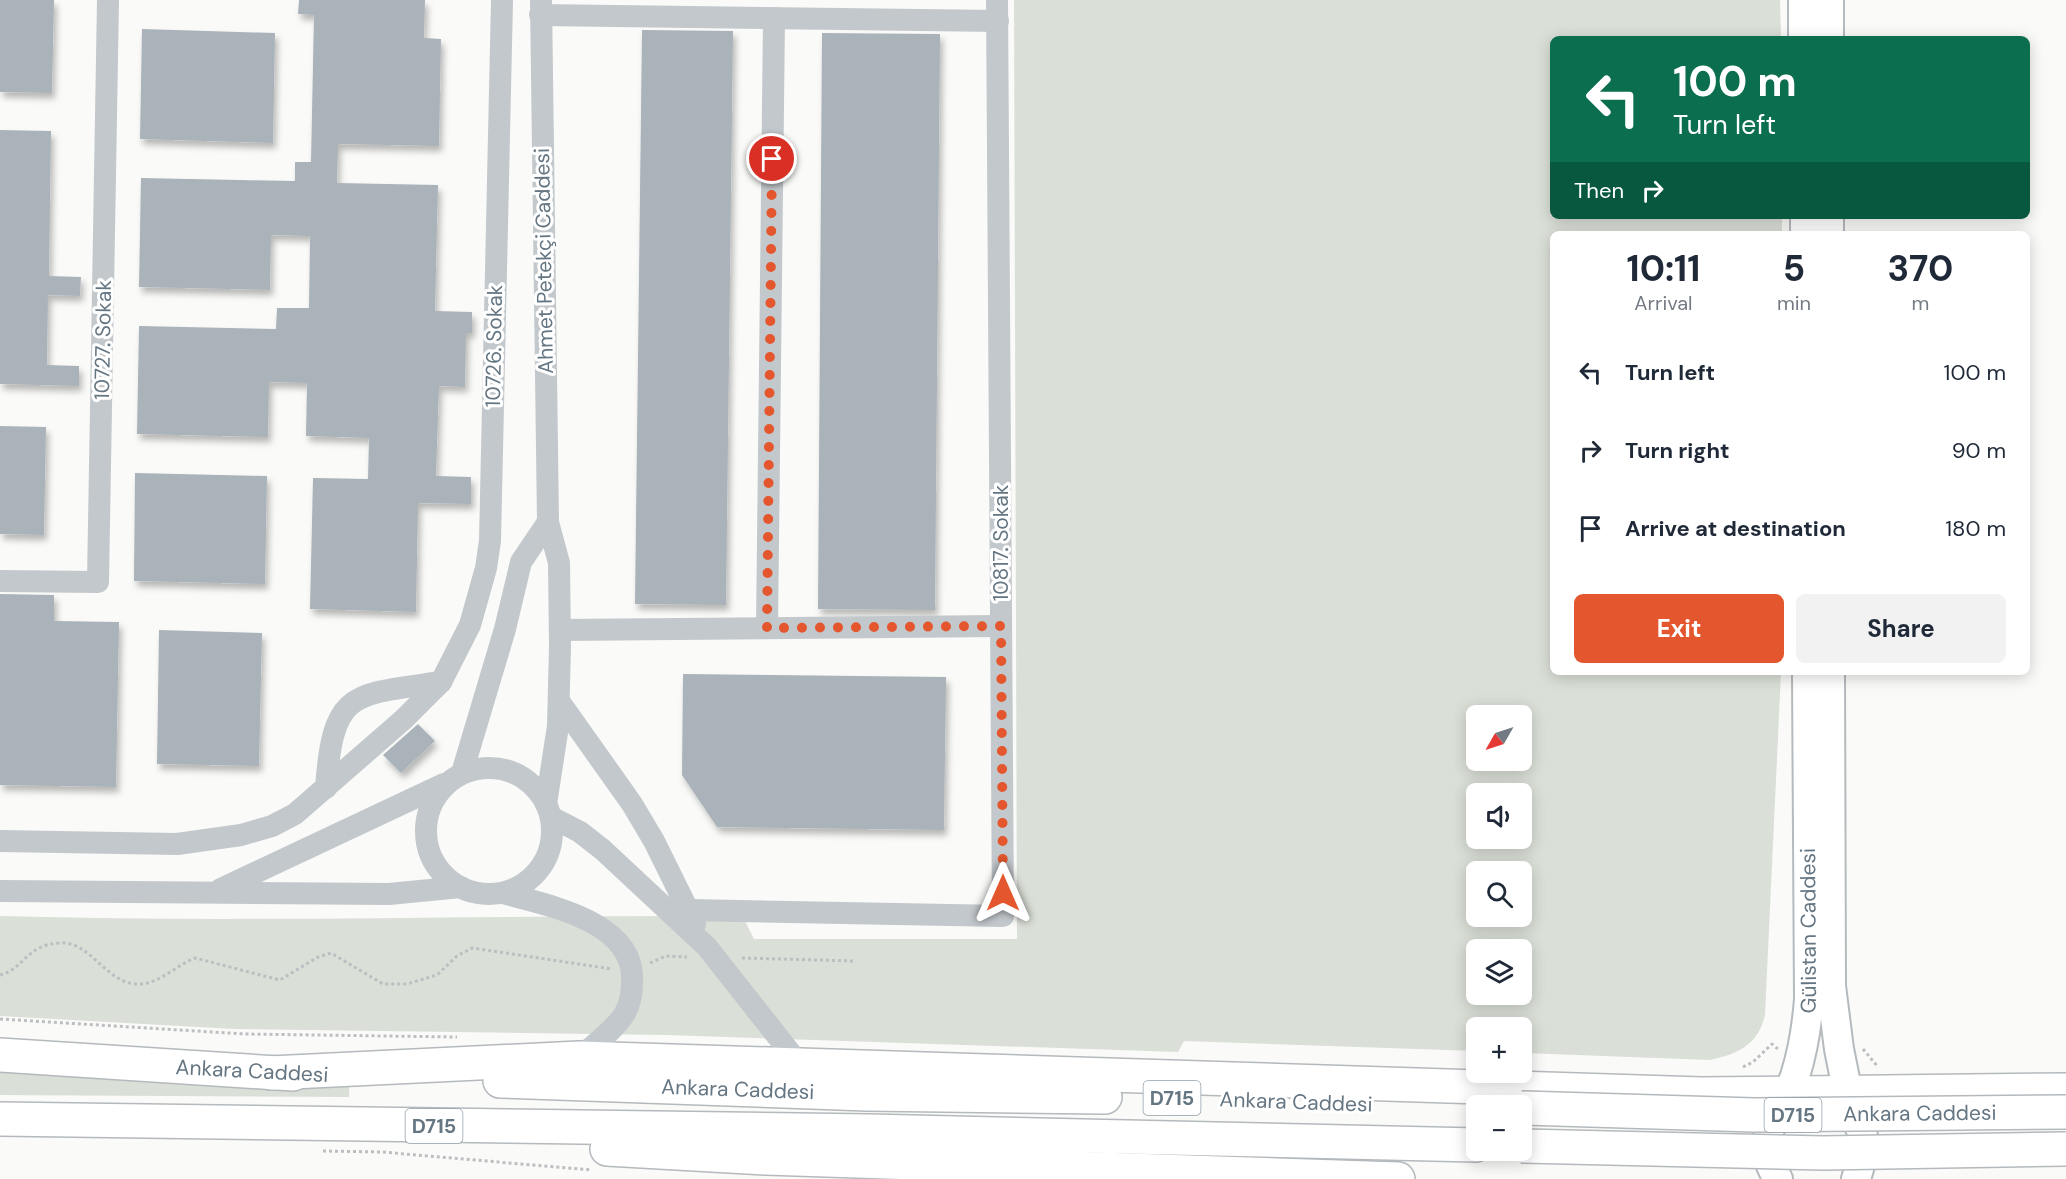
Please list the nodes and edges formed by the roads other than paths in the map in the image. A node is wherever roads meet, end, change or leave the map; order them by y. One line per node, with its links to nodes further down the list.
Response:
1 (108, 0): 11 (street, 10727. Sokak)
2 (501, 0): 17 (street, 10726. Sokak)
3 (1803, 0): 8 (main road)
4 (1829, 0): 9 (main road)
5 (541, 7): 7 (street); 10 (street, Ahmet Petekçi Caddesi)
6 (998, 11): 7 (street); 12 (street, 10817. Sokak)
7 (774, 18): 13 (street)
8 (1803, 36)
9 (1829, 36)
10 (548, 522): 14 (street, Ahmet Petekçi Caddesi); 19 (street)
11 (0, 581)
12 (1001, 626): 13 (street); 27 (street, 10817. Sokak)
13 (767, 628): 14 (street)
14 (560, 630): 18 (street, Ahmet Petekçi Caddesi)
15 (1807, 675): 34 (main road, Gülistan Caddesi)
16 (1830, 675): 35 (main road, Gülistan Caddesi)
17 (441, 682): 20 (street, 10726. Sokak); 20 (street)
18 (559, 701): 21 (street, Ahmet Petekçi Caddesi); 27 (street)
19 (456, 777): 21 (street); 23 (street); 24 (street)
20 (326, 788): 22 (street, 10726. Sokak)
21 (548, 811): 26 (street); 28 (street)
22 (0, 842)
23 (461, 887): 24 (street); 26 (street)
24 (217, 890): 25 (street)
25 (0, 891)
26 (502, 892): 30 (street)
27 (688, 910): 28 (street)
28 (711, 953): 31 (street)
29 (0, 1055): 32 (highway, Ankara Caddesi / D715)
30 (579, 1058): 31 (highway); 32 (highway)
31 (800, 1065): 34 (highway)
32 (271, 1073): 36 (highway, Ankara Caddesi / D715)
33 (2066, 1090): 35 (highway)
34 (1787, 1094): 35 (highway); 45 (main road, Gülistan Caddesi)
35 (1848, 1094): 46 (main road, Gülistan Caddesi)
36 (1466, 1107)
37 (1532, 1108): 38 (highway, Ankara Caddesi / D715, bridge)
38 (2066, 1112)
39 (0, 1119): 40 (highway, Ankara Caddesi / D715)
40 (180, 1122): 41 (highway, Ankara Caddesi / D715); 44 (highway)
41 (1466, 1145)
42 (1532, 1146): 43 (highway, Ankara Caddesi / D715, bridge)
43 (2066, 1149)
44 (1398, 1179)
45 (1778, 1179)
46 (1856, 1179)

